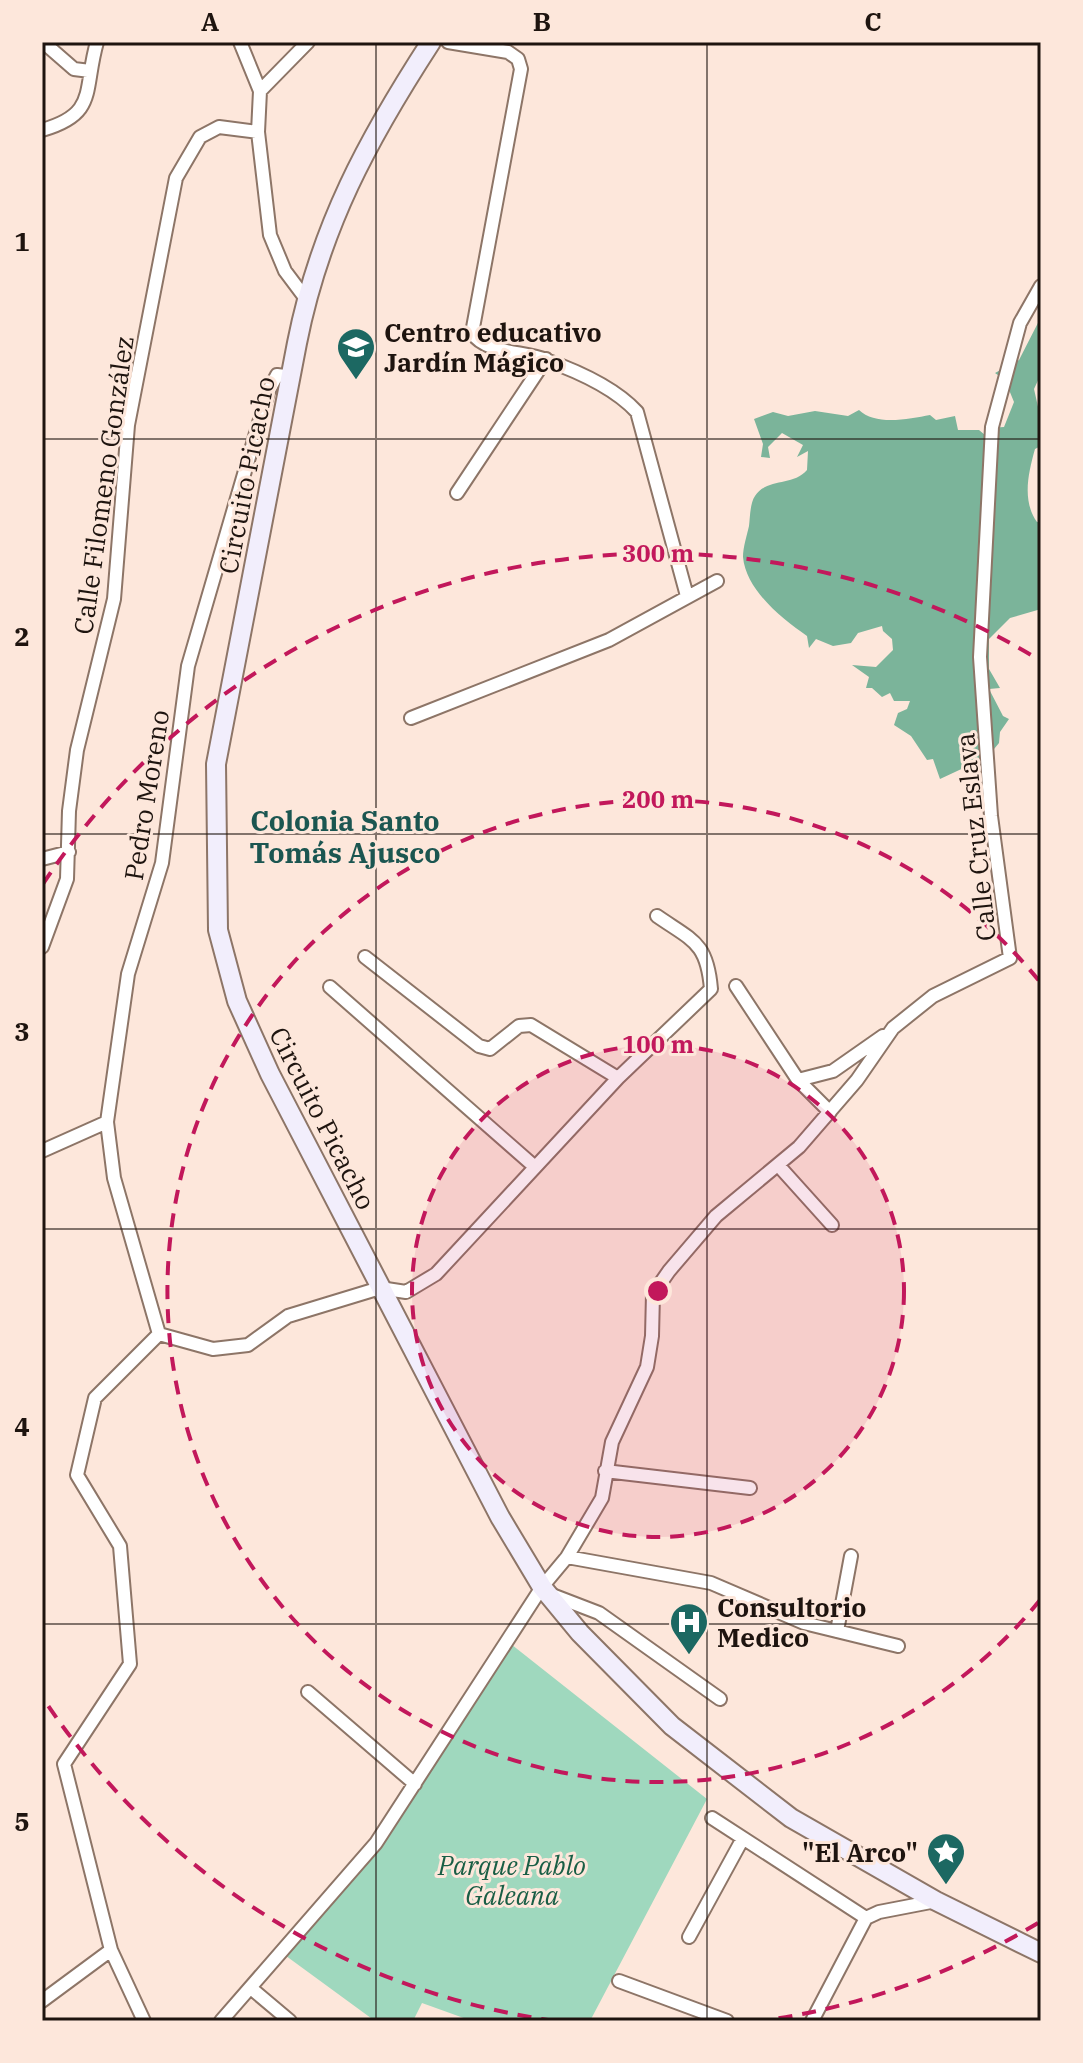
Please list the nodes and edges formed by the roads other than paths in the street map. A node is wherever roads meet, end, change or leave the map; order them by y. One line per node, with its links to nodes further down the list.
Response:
1 (43, 42): 7 (street)
2 (97, 42): 7 (street)
3 (240, 42): 8 (street)
4 (308, 42): 8 (street)
5 (431, 42): 12 (main road, Circuito Picacho)
6 (448, 42): 13 (street)
7 (90, 71): 9 (street)
8 (260, 91): 10 (street)
9 (42, 130)
10 (258, 132): 12 (street); 19 (street, Calle Filomeno González)
11 (1041, 286): 26 (street, Calle Cruz Eslava)
12 (306, 299): 14 (main road, Circuito Picacho)
13 (546, 359): 15 (street); 17 (street)
14 (292, 377): 30 (street, Pedro Moreno); 35 (main road, Circuito Picacho)
15 (457, 493)
16 (717, 581): 17 (street)
17 (687, 596): 18 (street)
18 (411, 718)
19 (69, 852): 20 (street); 22 (street, Calle Filomeno González)
20 (42, 859)
21 (657, 916): 27 (street)
22 (42, 947)
23 (365, 957): 27 (street)
24 (736, 986): 28 (street)
25 (330, 987): 33 (street)
26 (893, 1028): 28 (street); 29 (street, Calle Cruz Eslava)
27 (618, 1078): 33 (street)
28 (798, 1080): 29 (street)
29 (830, 1112): 32 (street, Calle Cruz Eslava)
30 (107, 1122): 31 (street); 36 (street, Pedro Moreno)
31 (42, 1151)
32 (778, 1165): 34 (street); 37 (street, Calle Cruz Eslava)
33 (535, 1167): 35 (street)
34 (832, 1225)
35 (380, 1288): 36 (street); 41 (main road, Circuito Picacho)
36 (159, 1334): 52 (street)
37 (605, 1471): 38 (street); 40 (street, Calle Cruz Eslava)
38 (750, 1488)
39 (851, 1556): 42 (street)
40 (567, 1557): 41 (street, Calle Cruz Eslava); 42 (street)
41 (545, 1590): 45 (street); 46 (street, Calle Cruz Eslava); 49 (main road, Circuito Picacho)
42 (837, 1631): 43 (street)
43 (898, 1646)
44 (308, 1692): 46 (street)
45 (720, 1699)
46 (415, 1784): 55 (street, Calle Cruz Eslava)
47 (712, 1818): 48 (street)
48 (742, 1840): 50 (street); 51 (street)
49 (936, 1901): 50 (street); 53 (main road, Circuito Picacho)
50 (866, 1918): 61 (street)
51 (689, 1937)
52 (111, 1950): 56 (street); 57 (street)
53 (1041, 1953)
54 (619, 1981): 60 (street)
55 (252, 1989): 58 (street, Calle Cruz Eslava); 59 (street)
56 (42, 2001)
57 (144, 2021)
58 (221, 2021)
59 (290, 2021)
60 (727, 2021)
61 (812, 2021)

